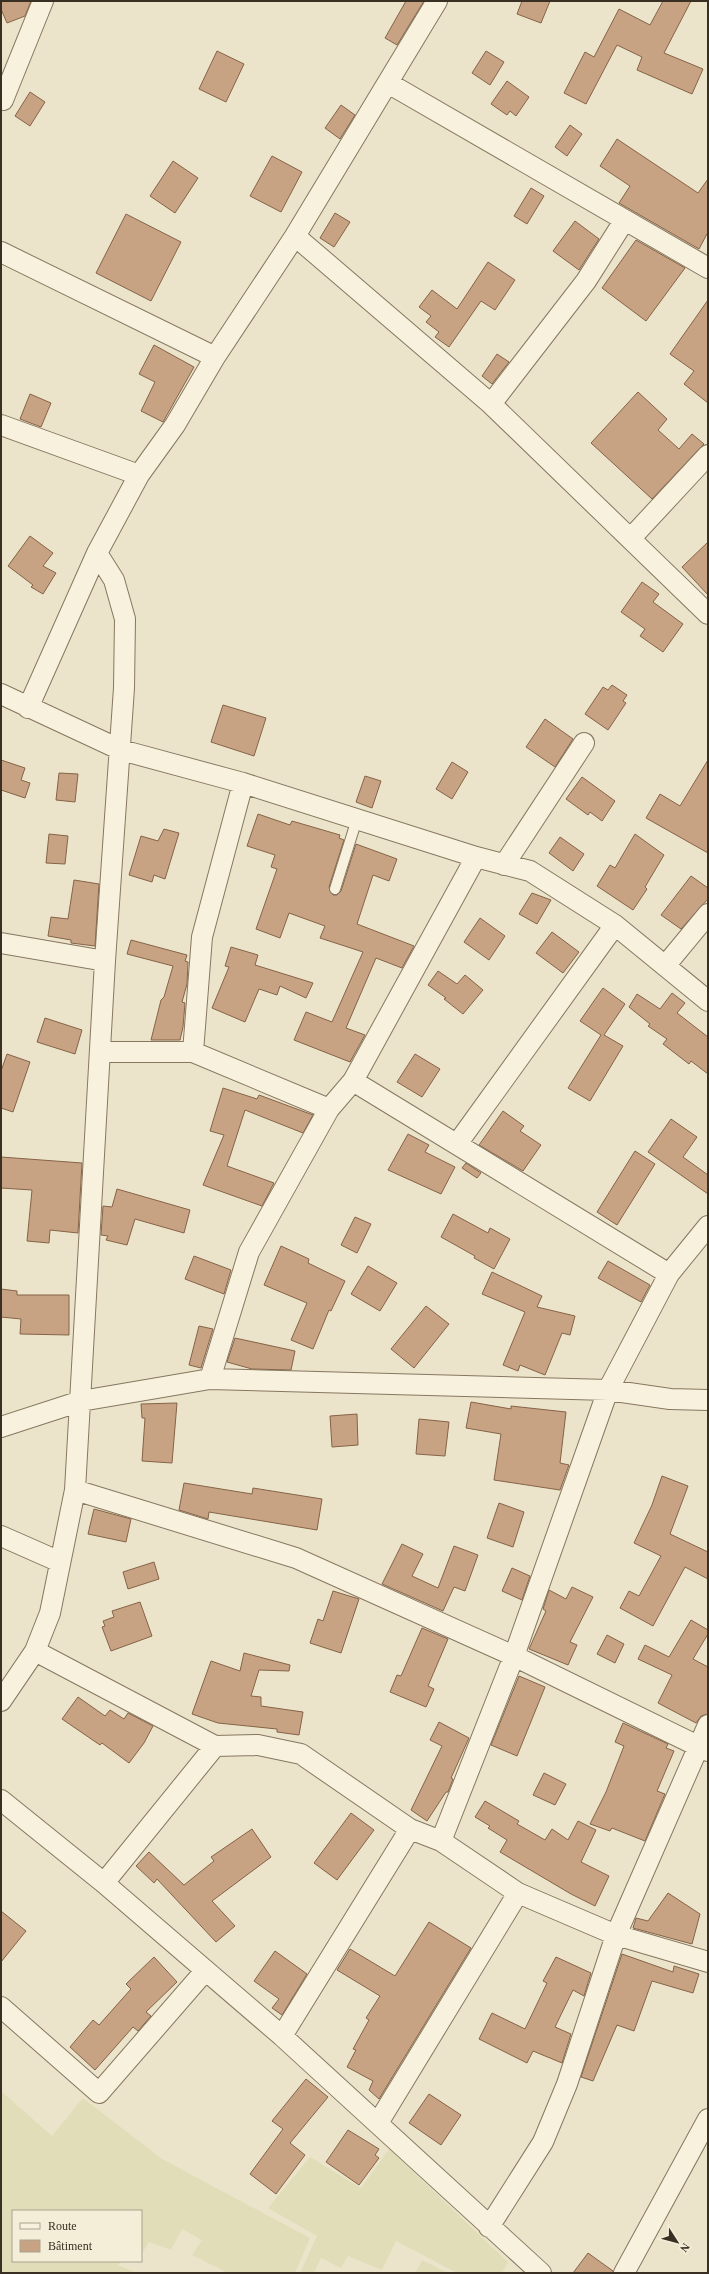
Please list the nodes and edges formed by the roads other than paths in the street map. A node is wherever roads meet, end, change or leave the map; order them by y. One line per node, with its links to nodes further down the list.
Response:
1 (43, 1): 4 (street)
2 (437, 1): 3 (street)
3 (388, 83): 5 (street); 6 (street)
4 (1, 99)
5 (624, 221): 8 (street); 10 (street)
6 (295, 236): 9 (street); 10 (street)
7 (1, 252): 9 (street)
8 (708, 268)
9 (215, 357): 13 (street)
10 (491, 404): 14 (street)
11 (1, 425): 13 (street)
12 (708, 455): 14 (street)
13 (139, 476): 15 (street)
14 (631, 538): 16 (street)
15 (97, 553): 18 (street); 20 (street)
16 (708, 614)
17 (1, 694): 18 (street)
18 (28, 708): 20 (street)
19 (584, 743): 24 (street)
20 (121, 750): 21 (street); 29 (street)
21 (243, 783): 22 (street); 33 (street)
22 (357, 819): 23 (street); 25 (lane)
23 (476, 857): 24 (street); 34 (street)
24 (504, 865): 27 (street)
25 (335, 889)
26 (708, 914): 30 (street)
27 (615, 926): 30 (street); 36 (street)
28 (1, 943): 29 (street)
29 (104, 961): 32 (street)
30 (665, 966): 31 (street)
31 (708, 1001)
32 (100, 1052): 33 (street); 42 (street)
33 (193, 1052): 35 (street)
34 (353, 1081): 35 (street); 36 (street)
35 (329, 1109): 39 (street)
36 (457, 1144): 38 (street)
37 (708, 1226): 38 (street)
38 (669, 1274): 40 (street)
39 (210, 1380): 40 (street); 42 (street)
40 (608, 1390): 41 (street); 48 (street)
41 (708, 1400)
42 (80, 1401): 43 (street); 44 (street)
43 (1, 1427)
44 (75, 1490): 46 (street); 48 (street)
45 (1, 1536): 46 (street)
46 (60, 1562): 47 (street)
47 (35, 1651): 49 (street); 51 (street)
48 (514, 1656): 52 (street); 55 (street)
49 (1, 1701)
50 (708, 1725): 52 (street)
51 (215, 1746): 54 (street); 56 (street)
52 (703, 1750): 58 (street)
53 (1, 1800): 56 (street)
54 (410, 1829): 55 (street); 62 (street)
55 (440, 1841): 57 (street)
56 (104, 1883): 60 (street)
57 (518, 1893): 58 (street); 64 (street)
58 (616, 1935): 59 (street); 65 (street)
59 (708, 1962)
60 (205, 1971): 61 (street); 62 (street)
61 (1, 2007)
62 (282, 2036): 64 (street)
63 (708, 2120): 67 (street)
64 (378, 2123): 65 (street)
65 (489, 2227): 66 (street)
66 (542, 2273)
67 (624, 2273)

